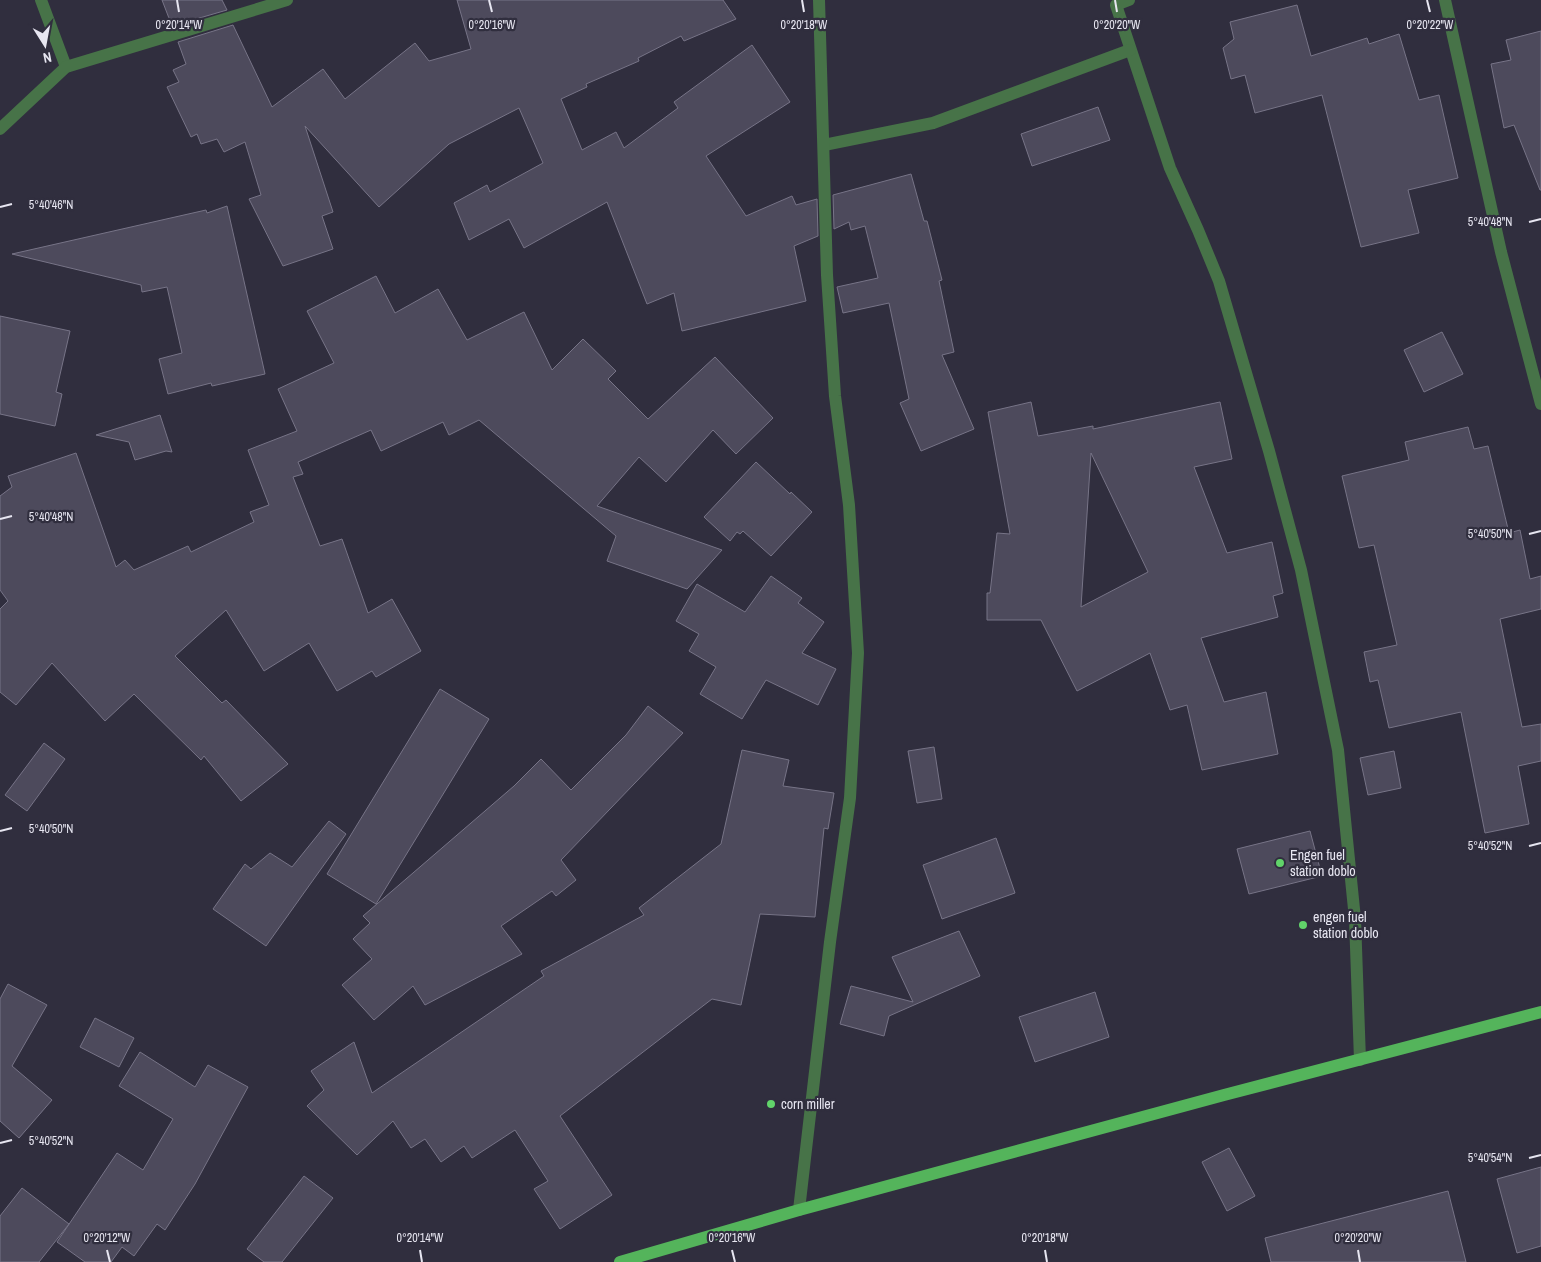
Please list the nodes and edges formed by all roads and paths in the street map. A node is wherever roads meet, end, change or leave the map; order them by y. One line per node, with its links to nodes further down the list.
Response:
1 (42, 0): 7 (street)
2 (287, 0): 7 (street)
3 (819, 0): 9 (street)
4 (1129, 0): 6 (street)
5 (1445, 0): 10 (street)
6 (1130, 50): 9 (street); 12 (street)
7 (66, 66): 8 (street)
8 (0, 129)
9 (824, 145): 13 (street)
10 (1541, 404)
11 (1541, 1012): 12 (main road)
12 (1360, 1060): 13 (main road)
13 (799, 1210): 14 (main road)
14 (620, 1262)

